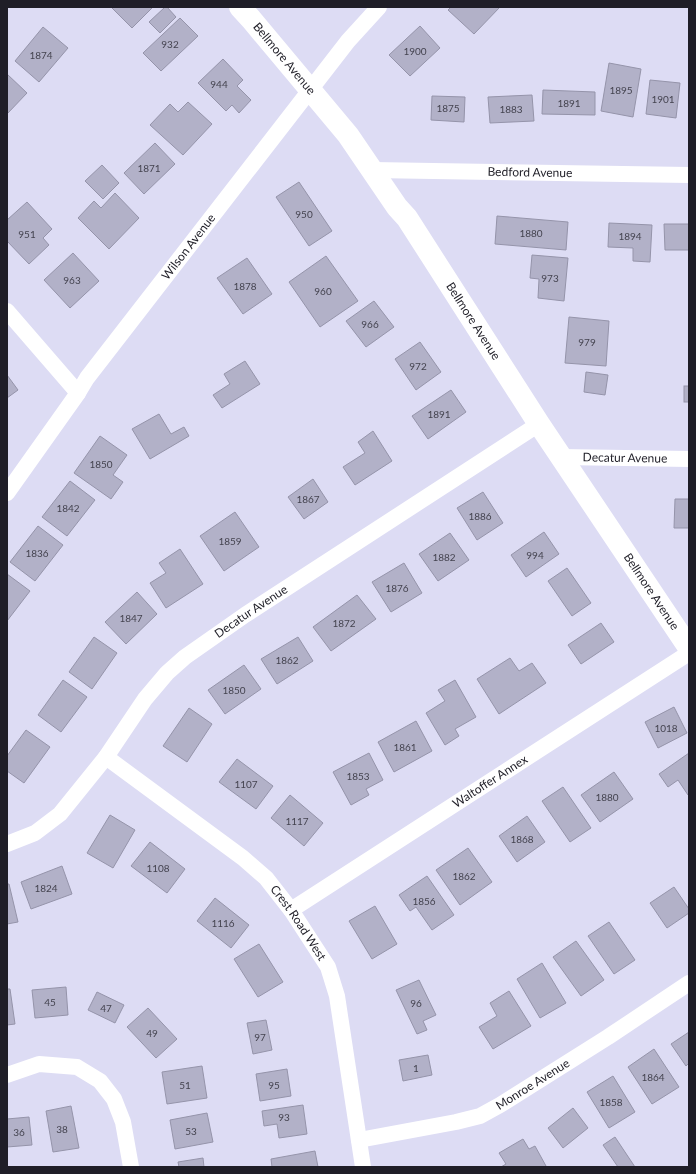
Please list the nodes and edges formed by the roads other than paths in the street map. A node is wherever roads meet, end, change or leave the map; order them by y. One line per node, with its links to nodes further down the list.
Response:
1 (240, 7): 3 (main road, Bellmore Avenue)
2 (379, 7): 3 (street, Wilson Avenue)
3 (310, 90): 4 (main road, Bellmore Avenue); 7 (street, Wilson Avenue)
4 (372, 170): 5 (street, Bedford Avenue); 8 (main road, Bellmore Avenue)
5 (689, 175)
6 (7, 311): 7 (street)
7 (78, 393): 11 (street, Wilson Avenue)
8 (539, 424): 9 (main road, Bellmore Avenue); 14 (street, Decatur Avenue)
9 (561, 457): 10 (street, Decatur Avenue); 12 (main road, Bellmore Avenue)
10 (689, 459)
11 (7, 493)
12 (689, 648)
13 (689, 653): 16 (street, Waltoffer Annex)
14 (106, 757): 15 (street, Decatur Avenue); 16 (street, Crest Road West)
15 (7, 844)
16 (291, 910): 19 (street, Crest Road West)
17 (689, 983): 19 (street, Monroe Avenue)
18 (7, 1075): 20 (street)
19 (359, 1140): 21 (street, Crest Road West)
20 (130, 1167)
21 (363, 1167)

